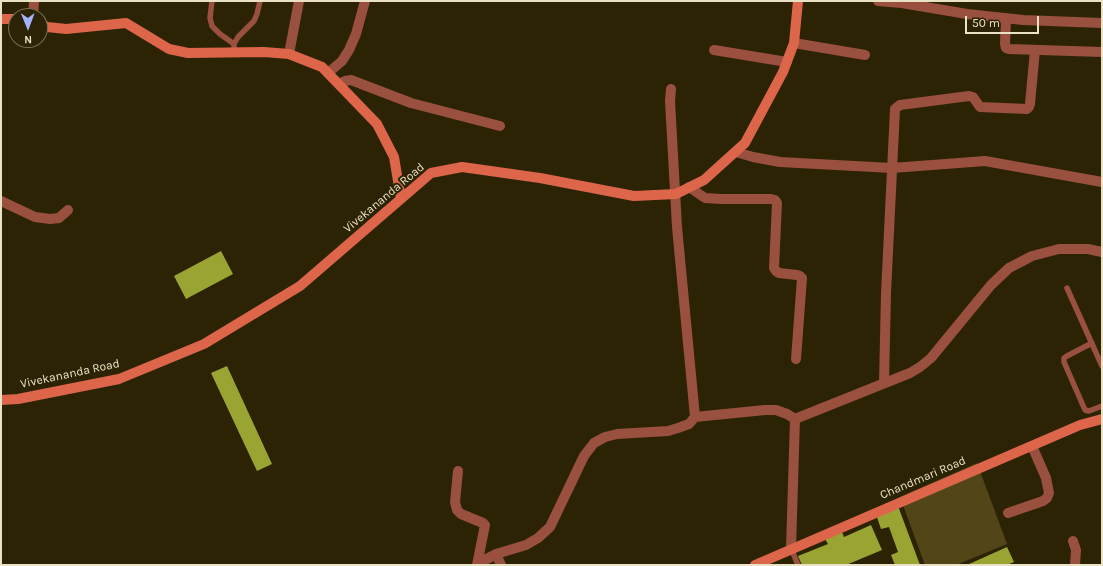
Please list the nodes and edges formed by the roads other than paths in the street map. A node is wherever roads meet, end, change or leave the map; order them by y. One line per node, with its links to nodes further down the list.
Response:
1 (212, 1): 12 (lane)
2 (260, 1): 12 (lane)
3 (299, 1): 16 (street)
4 (365, 1): 19 (street)
5 (798, 1): 11 (main road, Vivekananda Road)
6 (878, 1): 7 (street)
7 (907, 2): 8 (street)
8 (1006, 18): 9 (street); 14 (street)
9 (1102, 23)
10 (48, 27): 12 (main road)
11 (794, 43): 17 (street); 18 (main road, Vivekananda Road)
12 (234, 48): 16 (main road)
13 (714, 50): 18 (street)
14 (1035, 50): 15 (street); 24 (street)
15 (1102, 52)
16 (289, 54): 19 (main road)
17 (865, 55)
18 (787, 62): 23 (main road, Vivekananda Road)
19 (328, 73): 20 (main road)
20 (339, 84): 22 (street); 28 (main road)
21 (671, 89): 27 (street)
22 (500, 126)
23 (736, 152): 24 (street); 26 (main road, Vivekananda Road)
24 (892, 168): 25 (street); 36 (street)
25 (1102, 182)
26 (689, 187): 27 (main road, Vivekananda Road); 34 (street)
27 (676, 194): 28 (main road, Vivekananda Road); 39 (street)
28 (401, 199): 37 (main road, Vivekananda Road)
29 (1, 201): 30 (street)
30 (68, 210)
31 (1102, 252): 36 (street)
32 (1067, 288): 33 (lane)
33 (1092, 343): 35 (lane); 38 (lane)
34 (796, 359)
35 (1102, 366)
36 (884, 383): 40 (street)
37 (1, 400)
38 (1102, 406)
39 (695, 417): 40 (street); 47 (street)
40 (795, 419): 46 (street)
41 (1102, 419): 42 (main road, Chandmari Road)
42 (1032, 446): 44 (street); 46 (main road, Chandmari Road)
43 (458, 471): 48 (street)
44 (1008, 513)
45 (1073, 541): 52 (street)
46 (791, 548): 50 (main road, Chandmari Road); 51 (lane)
47 (496, 554): 48 (street); 49 (street)
48 (478, 565)
49 (501, 565)
50 (755, 565)
51 (798, 565)
52 (1076, 565)

